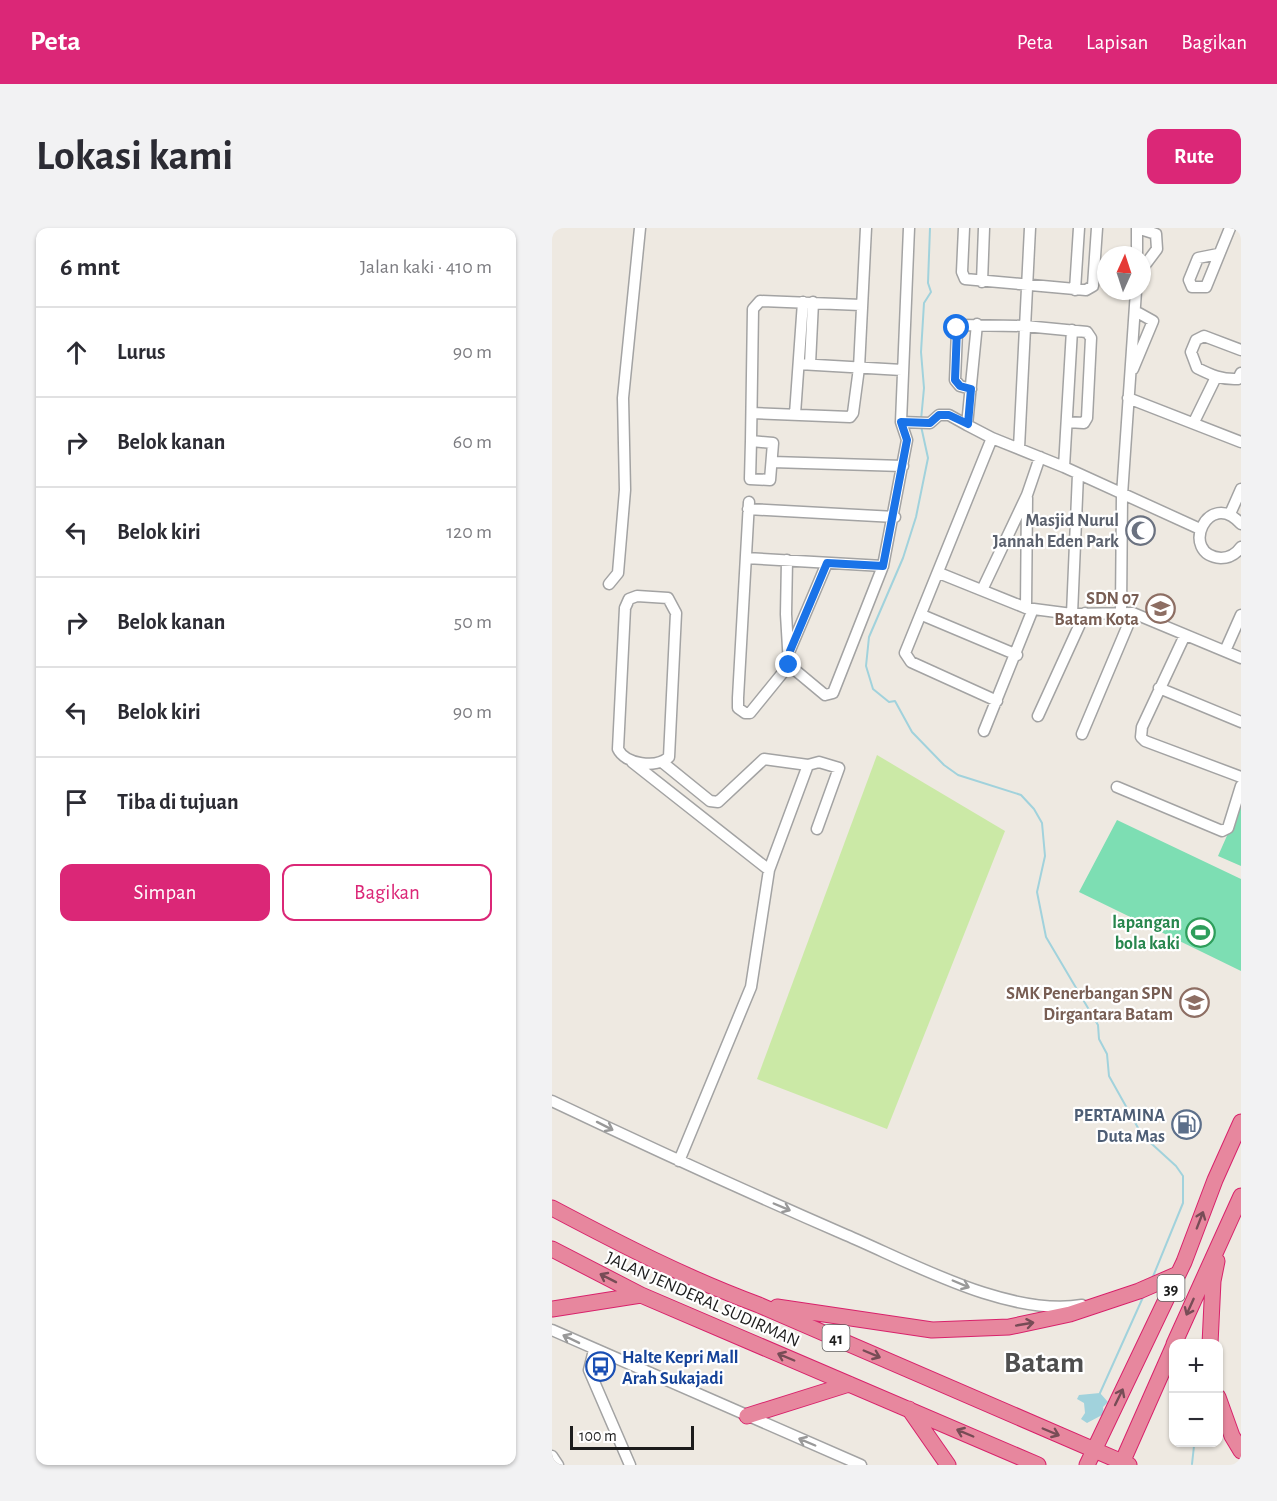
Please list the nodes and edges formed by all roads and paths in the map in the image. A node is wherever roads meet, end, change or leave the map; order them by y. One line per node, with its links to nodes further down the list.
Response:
1 (640, 228): 60 (street)
2 (866, 228): 18 (street)
3 (909, 228): 26 (street)
4 (964, 228): 13 (street)
5 (984, 228): 13 (street)
6 (1030, 228): 14 (street)
7 (1079, 228): 15 (street)
8 (1096, 228): 15 (street)
9 (1230, 228): 11 (street)
10 (1137, 246): 12 (street)
11 (1218, 254)
12 (1151, 257)
13 (982, 282): 14 (street)
14 (1027, 287): 15 (street); 21 (street)
15 (1075, 290)
16 (1136, 300): 19 (street)
17 (808, 302): 18 (street); 24 (street); 32 (street)
18 (861, 305): 25 (street)
19 (1135, 311): 29 (street); 29 (street)
20 (977, 324): 21 (street); 30 (street); 30 (street)
21 (1025, 326): 22 (street); 41 (street)
22 (1072, 330): 35 (street); 35 (street)
23 (1241, 350): 28 (street)
24 (805, 364): 25 (street); 33 (street)
25 (859, 368): 26 (street); 33 (street)
26 (902, 370): 34 (street)
27 (1241, 374): 28 (street)
28 (1216, 377): 36 (street)
29 (1129, 379): 31 (street)
30 (971, 389): 37 (street)
31 (1128, 398): 36 (street); 49 (street)
32 (752, 413): 33 (street); 39 (street)
33 (795, 414)
34 (903, 422): 37 (street); 44 (street)
35 (1067, 422): 45 (street)
36 (1194, 422): 40 (street)
37 (968, 424): 38 (street)
38 (992, 438): 41 (street); 59 (street)
39 (752, 441): 43 (street); 43 (street)
40 (1241, 442)
41 (1019, 448): 42 (street)
42 (1040, 457): 45 (street); 48 (street)
43 (772, 462): 44 (street)
44 (903, 466): 51 (street)
45 (1064, 467): 46 (street)
46 (1078, 474): 49 (street); 65 (street)
47 (1241, 489): 50 (street)
48 (1028, 495): 61 (street); 62 (street)
49 (1122, 495): 53 (street); 64 (street)
50 (1230, 514): 52 (street); 53 (street)
51 (895, 517): 55 (street); 58 (street)
52 (1241, 524)
53 (1200, 529): 54 (street)
54 (1241, 547)
55 (746, 558): 56 (street); 73 (street)
56 (787, 560): 57 (street); 69 (street)
57 (827, 563): 58 (street); 69 (street)
58 (883, 566): 73 (street)
59 (939, 573): 61 (street); 66 (street)
60 (609, 584)
61 (982, 590): 62 (street)
62 (1030, 608): 65 (street); 71 (street)
63 (1085, 613): 64 (street); 65 (street); 76 (street)
64 (1127, 613): 68 (street); 79 (street)
65 (1072, 614)
66 (922, 615): 71 (street); 75 (street)
67 (1241, 615): 70 (street)
68 (1185, 635): 70 (street); 74 (street)
69 (790, 651): 73 (street)
70 (1225, 651): 72 (street)
71 (1017, 655): 75 (street)
72 (1241, 658)
73 (789, 665)
74 (1159, 688): 77 (street); 83 (street)
75 (997, 701): 78 (street)
76 (1038, 716)
77 (1241, 722)
78 (984, 731)
79 (1082, 734)
80 (633, 762): 81 (street); 81 (street); 87 (street)
81 (662, 762): 82 (street)
82 (808, 765): 86 (street); 87 (street)
83 (1241, 777)
84 (1241, 786): 85 (street)
85 (1117, 788)
86 (817, 829)
87 (769, 870): 90 (street)
88 (552, 1101): 90 (street, one-way to 90)
89 (1241, 1122): 95 (highway, 39, one-way to 89)
90 (679, 1161): 98 (street, one-way to 98)
91 (1240, 1199): 93 (highway, 39)
92 (552, 1208): 99 (highway, JALAN JENDERAL SUDIRMAN / 41)
93 (1221, 1240): 96 (highway, 39); 103 (highway)
94 (552, 1249): 97 (highway, JALAN JENDERAL SUDIRMAN / 41, one-way to 94)
95 (1181, 1268): 96 (highway); 98 (highway); 110 (highway, 39, one-way to 95)
96 (1205, 1272): 102 (highway, 39, one-way to 102)
97 (641, 1295): 100 (highway); 106 (highway, JALAN JENDERAL SUDIRMAN / 41, one-way to 97)
98 (1103, 1302): 99 (highway, one-way to 98)
99 (759, 1305): 110 (highway, JALAN JENDERAL SUDIRMAN / 41, one-way to 110)
100 (552, 1309)
101 (552, 1330): 104 (street, one-way to 101)
102 (1176, 1339)
103 (1210, 1339)
104 (594, 1350): 109 (street); 115 (street)
105 (1169, 1356): 113 (highway, 39)
106 (849, 1384): 107 (highway, JALAN JENDERAL SUDIRMAN / 41); 109 (highway)
107 (909, 1409): 117 (highway); 118 (highway, JALAN JENDERAL SUDIRMAN / 41, one-way to 107)
108 (1223, 1409): 111 (highway)
109 (747, 1416): 116 (street, one-way to 109)
110 (1093, 1450): 113 (highway, JALAN JENDERAL SUDIRMAN / 41); 119 (highway, 39)
111 (1241, 1451)
112 (552, 1456): 114 (street)
113 (1124, 1464)
114 (558, 1465)
115 (630, 1465)
116 (861, 1465)
117 (948, 1465)
118 (1038, 1465)
119 (1088, 1465)

